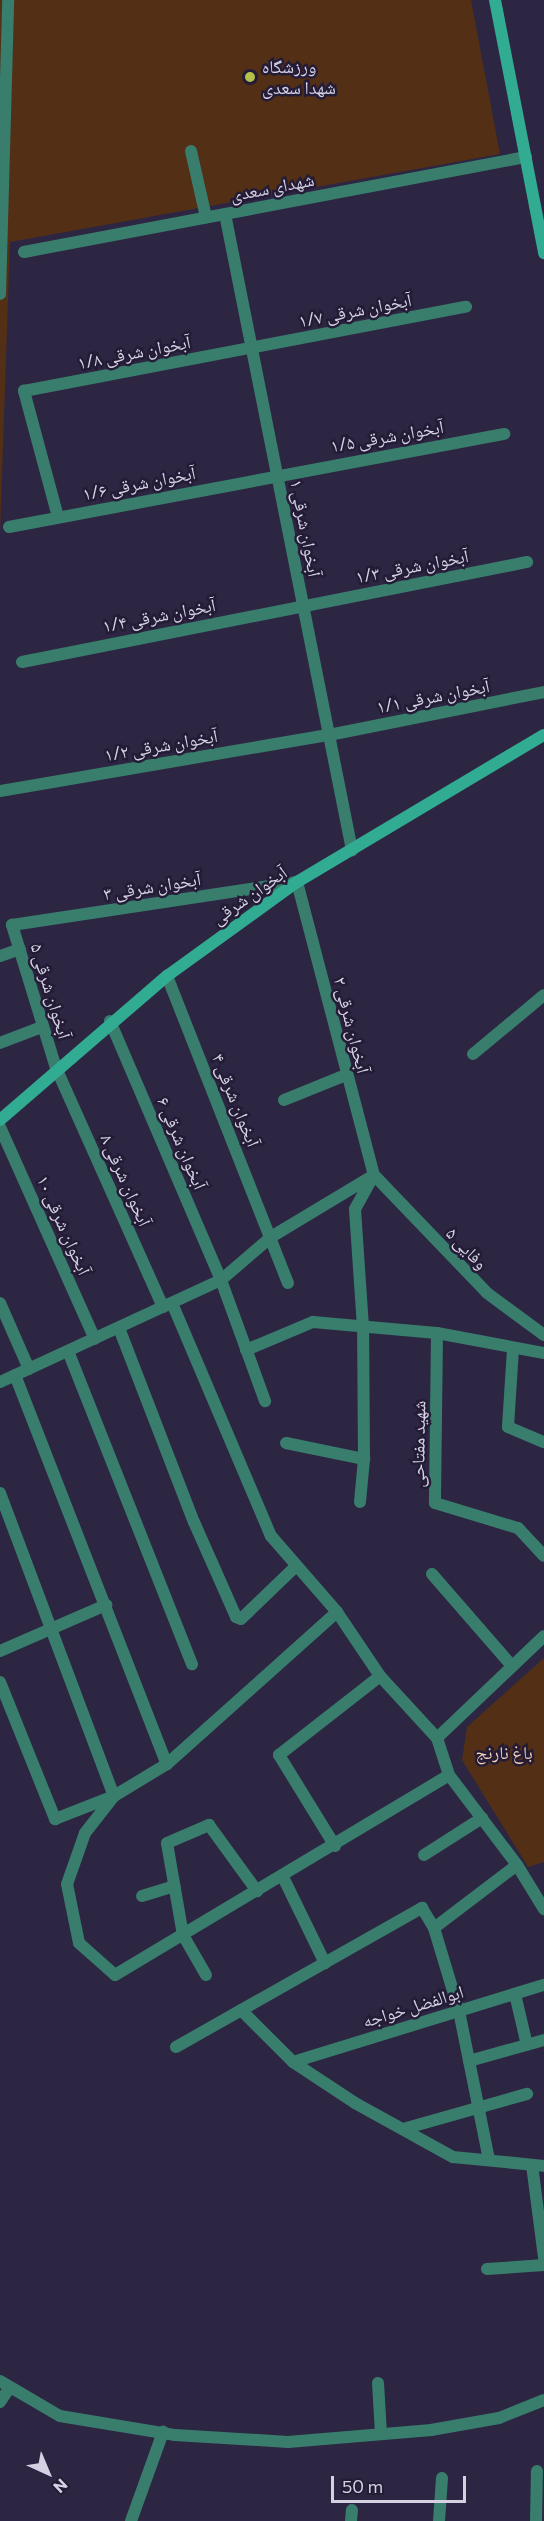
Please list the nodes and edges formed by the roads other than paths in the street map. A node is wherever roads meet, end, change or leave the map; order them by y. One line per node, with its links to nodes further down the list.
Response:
1 (9, 0): 9 (street)
2 (495, 0): 4 (street)
3 (191, 151): 6 (street)
4 (526, 157): 5 (street, شهدای سعدی); 8 (street)
5 (225, 214): 6 (street, شهدای سعدی); 12 (street, آبخوان شرقی ۱)
6 (206, 217): 7 (street, شهدای سعدی)
7 (24, 252)
8 (544, 253)
9 (1, 256): 10 (street)
10 (0, 294)
11 (466, 307): 12 (street, آبخوان شرقی ۱/۷)
12 (252, 348): 14 (street, آبخوان شرقی ۱); 15 (street, آبخوان شرقی ۱/۸)
13 (504, 434): 14 (street, آبخوان شرقی ۱/۵)
14 (277, 474): 15 (street, آبخوان شرقی ۱/۶); 18 (street, آبخوان شرقی ۱)
15 (58, 518): 16 (street, آبخوان شرقی ۱/۶)
16 (9, 527)
17 (527, 562): 18 (street, آبخوان شرقی ۱/۳)
18 (303, 606): 19 (street, آبخوان شرقی ۱/۴); 21 (street, آبخوان شرقی ۱)
19 (22, 662)
20 (544, 692): 21 (street, آبخوان شرقی ۱/۱)
21 (329, 735): 23 (street, آبخوان شرقی ۱/۲); 24 (street, آبخوان شرقی ۱)
22 (544, 735): 24 (street, آبخوان شرقی)
23 (0, 791)
24 (352, 850): 25 (street, آبخوان شرقی)
25 (297, 882): 26 (street, آبخوان شرقی ۳); 29 (street, آبخوان شرقی); 36 (street, آبخوان شرقی ۲)
26 (12, 926): 27 (street, آبخوان شرقی ۵)
27 (20, 948): 28 (street); 32 (street, آبخوان شرقی ۵)
28 (0, 956)
29 (167, 975): 31 (street, آبخوان شرقی); 41 (street, آبخوان شرقی ۴)
30 (544, 994): 34 (street)
31 (110, 1021): 35 (street, آبخوان شرقی); 42 (street, آبخوان شرقی ۶)
32 (42, 1027): 33 (street); 35 (street, آبخوان شرقی ۵)
33 (0, 1043)
34 (473, 1054)
35 (56, 1068): 38 (street, آبخوان شرقی); 45 (street, آبخوان شرقی ۸)
36 (346, 1075): 37 (street); 40 (street, آبخوان شرقی ۲)
37 (284, 1100)
38 (0, 1119)
39 (0, 1127): 50 (street, آبخوان شرقی ۱۰)
40 (374, 1175): 41 (street); 46 (street); 49 (street, وفایی ۵)
41 (272, 1237): 42 (street); 43 (street, آبخوان شرقی ۴)
42 (221, 1280): 45 (street); 52 (street, آبخوان شرقی ۶)
43 (288, 1283)
44 (0, 1303): 55 (street)
45 (167, 1305): 47 (street); 65 (street, آبخوان شرقی ۸)
46 (363, 1327): 48 (street); 52 (street); 61 (street)
47 (119, 1328): 50 (street); 65 (street)
48 (437, 1333): 51 (street); 64 (street, شهید مفتاحی)
49 (544, 1335)
50 (95, 1339): 53 (street)
51 (513, 1349): 54 (street); 59 (street)
52 (246, 1350): 58 (street, آبخوان شرقی ۶)
53 (68, 1351): 55 (street); 72 (street)
54 (544, 1353)
55 (29, 1369): 56 (street)
56 (15, 1376): 57 (street); 67 (street)
57 (0, 1382)
58 (265, 1401)
59 (544, 1442)
60 (286, 1443): 61 (street)
61 (364, 1459): 63 (street)
62 (0, 1493): 69 (street)
63 (360, 1502)
64 (544, 1556)
65 (295, 1566): 68 (street, آبخوان شرقی ۸)
66 (432, 1574): 73 (street)
67 (106, 1605): 69 (street); 77 (street)
68 (337, 1612): 74 (street, آبخوان شرقی ۸); 77 (street)
69 (51, 1629): 71 (street); 79 (street)
70 (544, 1636): 73 (street)
71 (0, 1651)
72 (192, 1664)
73 (512, 1666): 76 (street)
74 (380, 1676): 76 (street, آبخوان شرقی ۸); 81 (street)
75 (0, 1682): 79 (street)
76 (437, 1738): 78 (street)
77 (167, 1764): 79 (street)
78 (449, 1775): 80 (street); 81 (street)
79 (114, 1796): 90 (street)
80 (482, 1818): 82 (street); 83 (street)
81 (335, 1846): 84 (street)
82 (424, 1855)
83 (517, 1865): 88 (street); 89 (street)
84 (283, 1877): 86 (street); 91 (street)
85 (174, 1886): 86 (street); 87 (street); 90 (street)
86 (257, 1892): 90 (street)
87 (142, 1896)
88 (544, 1909)
89 (434, 1928): 91 (street); 96 (street)
90 (183, 1935): 92 (street)
91 (325, 1963): 95 (street)
92 (206, 1975)
93 (544, 1985): 94 (street, ابوالفضل خواجه)
94 (515, 1994): 96 (street, ابوالفضل خواجه); 98 (street)
95 (241, 2010): 99 (street); 101 (street)
96 (459, 2011): 100 (street); 101 (street, ابوالفضل خواجه)
97 (544, 2040): 98 (street)
98 (527, 2045): 100 (street)
99 (176, 2047)
100 (470, 2061): 103 (street)
101 (293, 2062): 104 (street)
102 (527, 2094): 103 (street)
103 (480, 2107): 104 (street); 105 (street)
104 (403, 2129): 105 (street)
105 (489, 2160): 106 (street)
106 (538, 2166): 107 (street)
107 (544, 2258)
108 (544, 2265): 109 (street)
109 (486, 2269)
110 (378, 2383): 115 (street)
111 (5, 2384): 113 (street); 114 (street)
112 (544, 2400): 115 (street)
113 (0, 2402)
114 (163, 2432): 115 (street); 118 (street)
115 (381, 2434)
116 (537, 2471): 120 (street)
117 (441, 2478): 119 (street)
118 (131, 2521)
119 (439, 2521)
120 (536, 2521)

